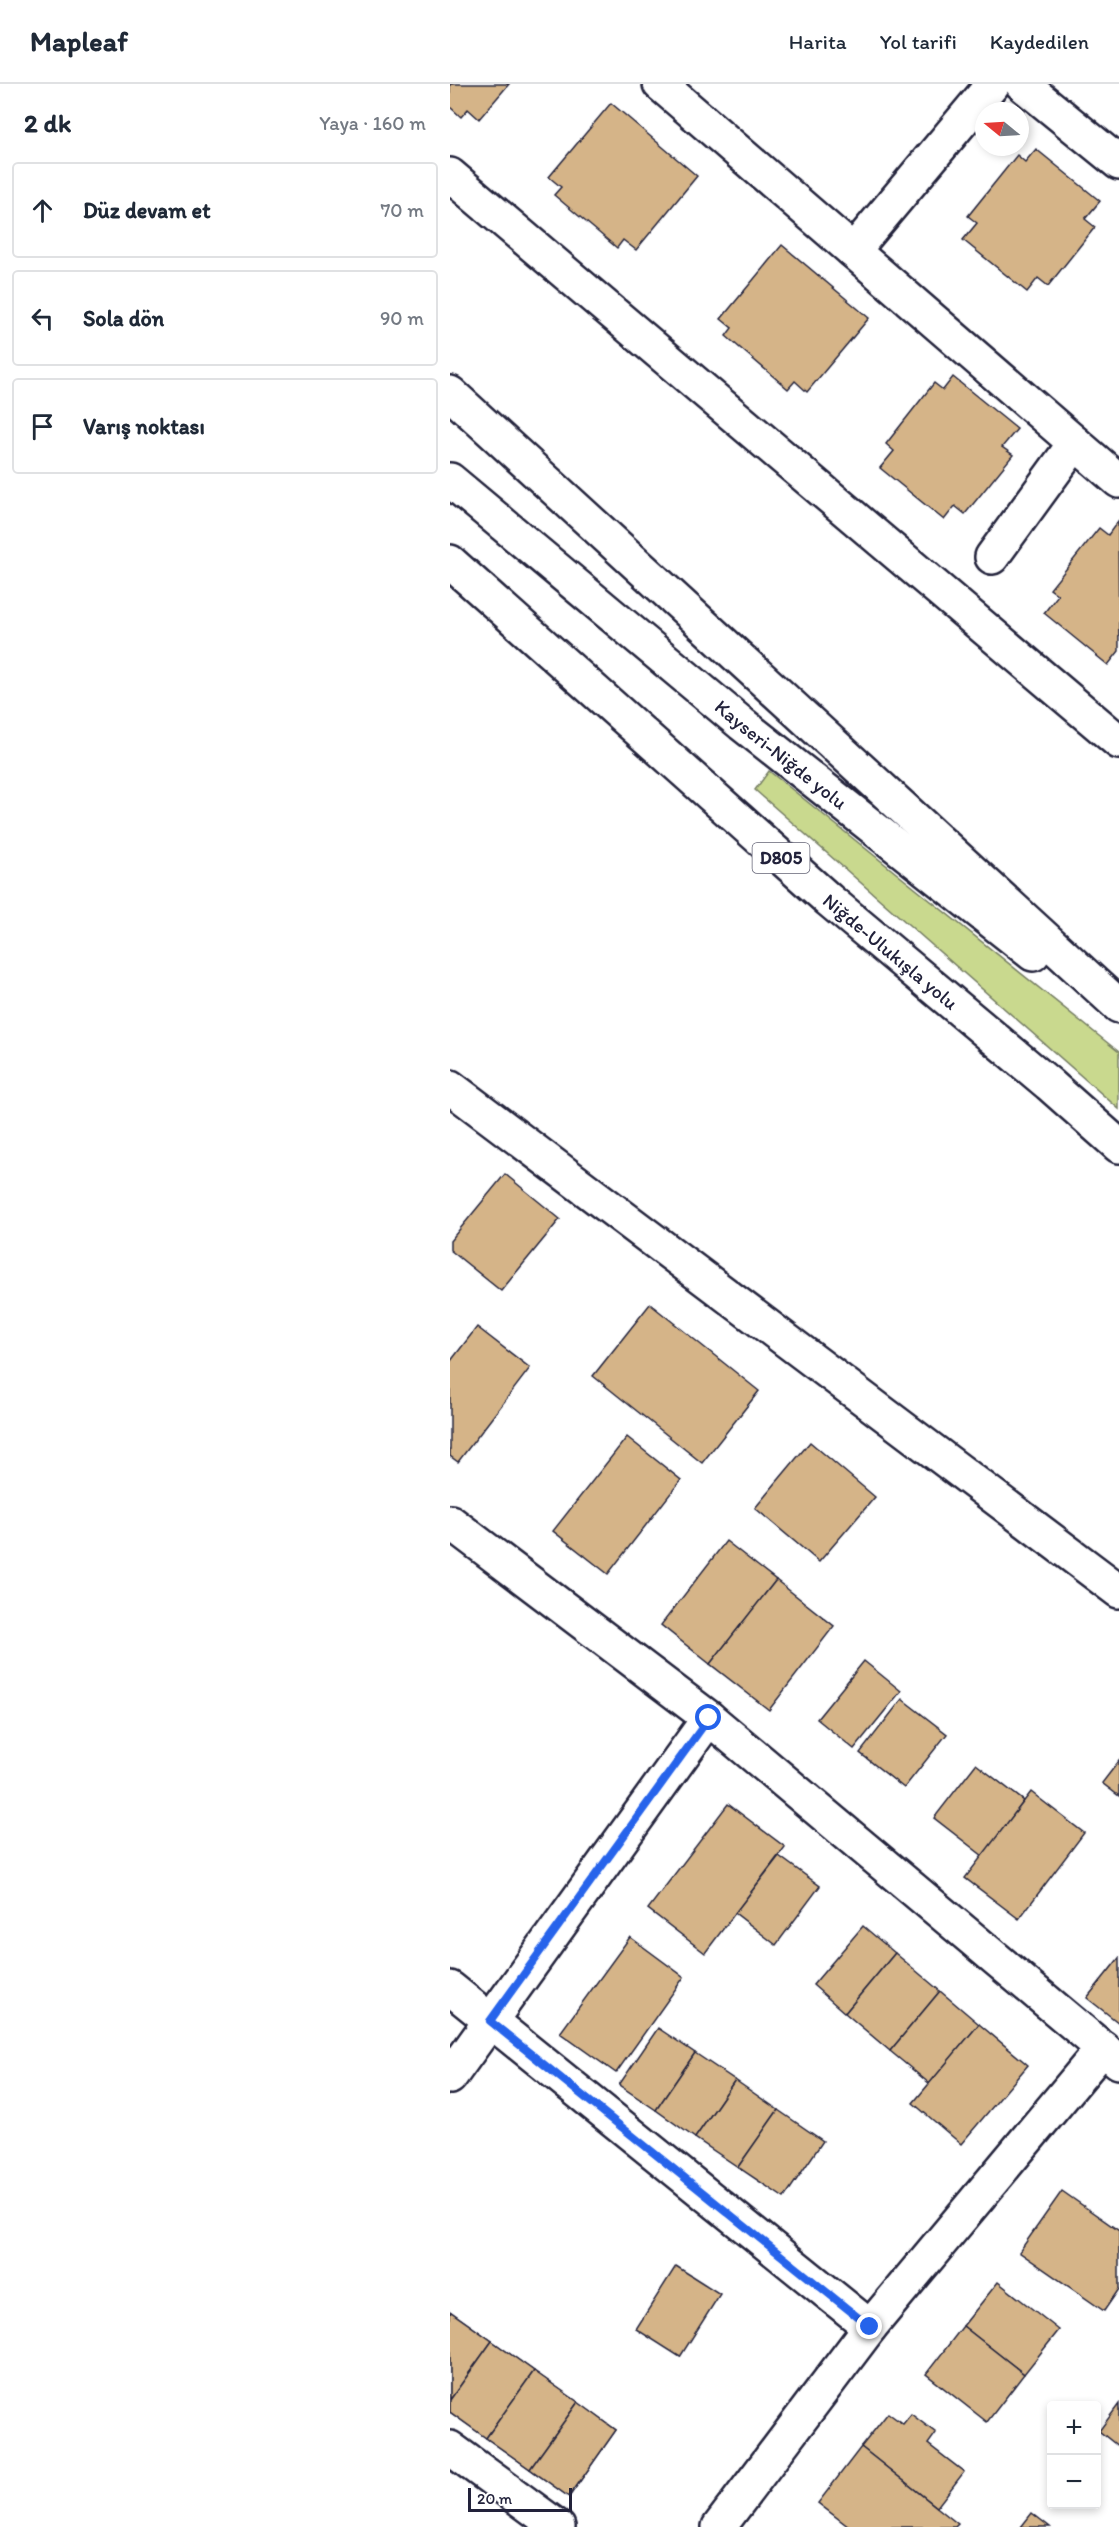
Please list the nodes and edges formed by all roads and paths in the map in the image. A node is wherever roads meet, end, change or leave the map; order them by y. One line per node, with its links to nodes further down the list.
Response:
1 (993, 84): 6 (main road)
2 (1022, 84): 4 (main road)
3 (670, 87): 6 (main road)
4 (1119, 163)
5 (450, 175): 14 (main road)
6 (853, 251): 8 (main road)
7 (450, 393): 16 (main road)
8 (1075, 443): 10 (main road); 11 (main road)
9 (450, 480): 17 (main road, Kayseri-Niğde yolu)
10 (1119, 481)
11 (992, 557)
12 (450, 562): 15 (main road, Niğde-Ulukışla yolu / D805)
13 (450, 593): 15 (main road)
14 (1119, 742)
15 (829, 900): 19 (main road, Niğde-Ulukışla yolu / D805)
16 (1119, 1006)
17 (1119, 1022)
18 (450, 1087): 21 (main road)
19 (1119, 1146)
20 (450, 1522): 22 (main road)
21 (1119, 1591)
22 (709, 1718): 24 (main road); 25 (main road)
23 (450, 1988): 24 (main road)
24 (490, 2021): 26 (main road); 27 (main road)
25 (1111, 2055): 27 (main road)
26 (450, 2076)
27 (870, 2327): 30 (main road)
28 (450, 2448): 29 (main road)
29 (558, 2527)
30 (719, 2527)

